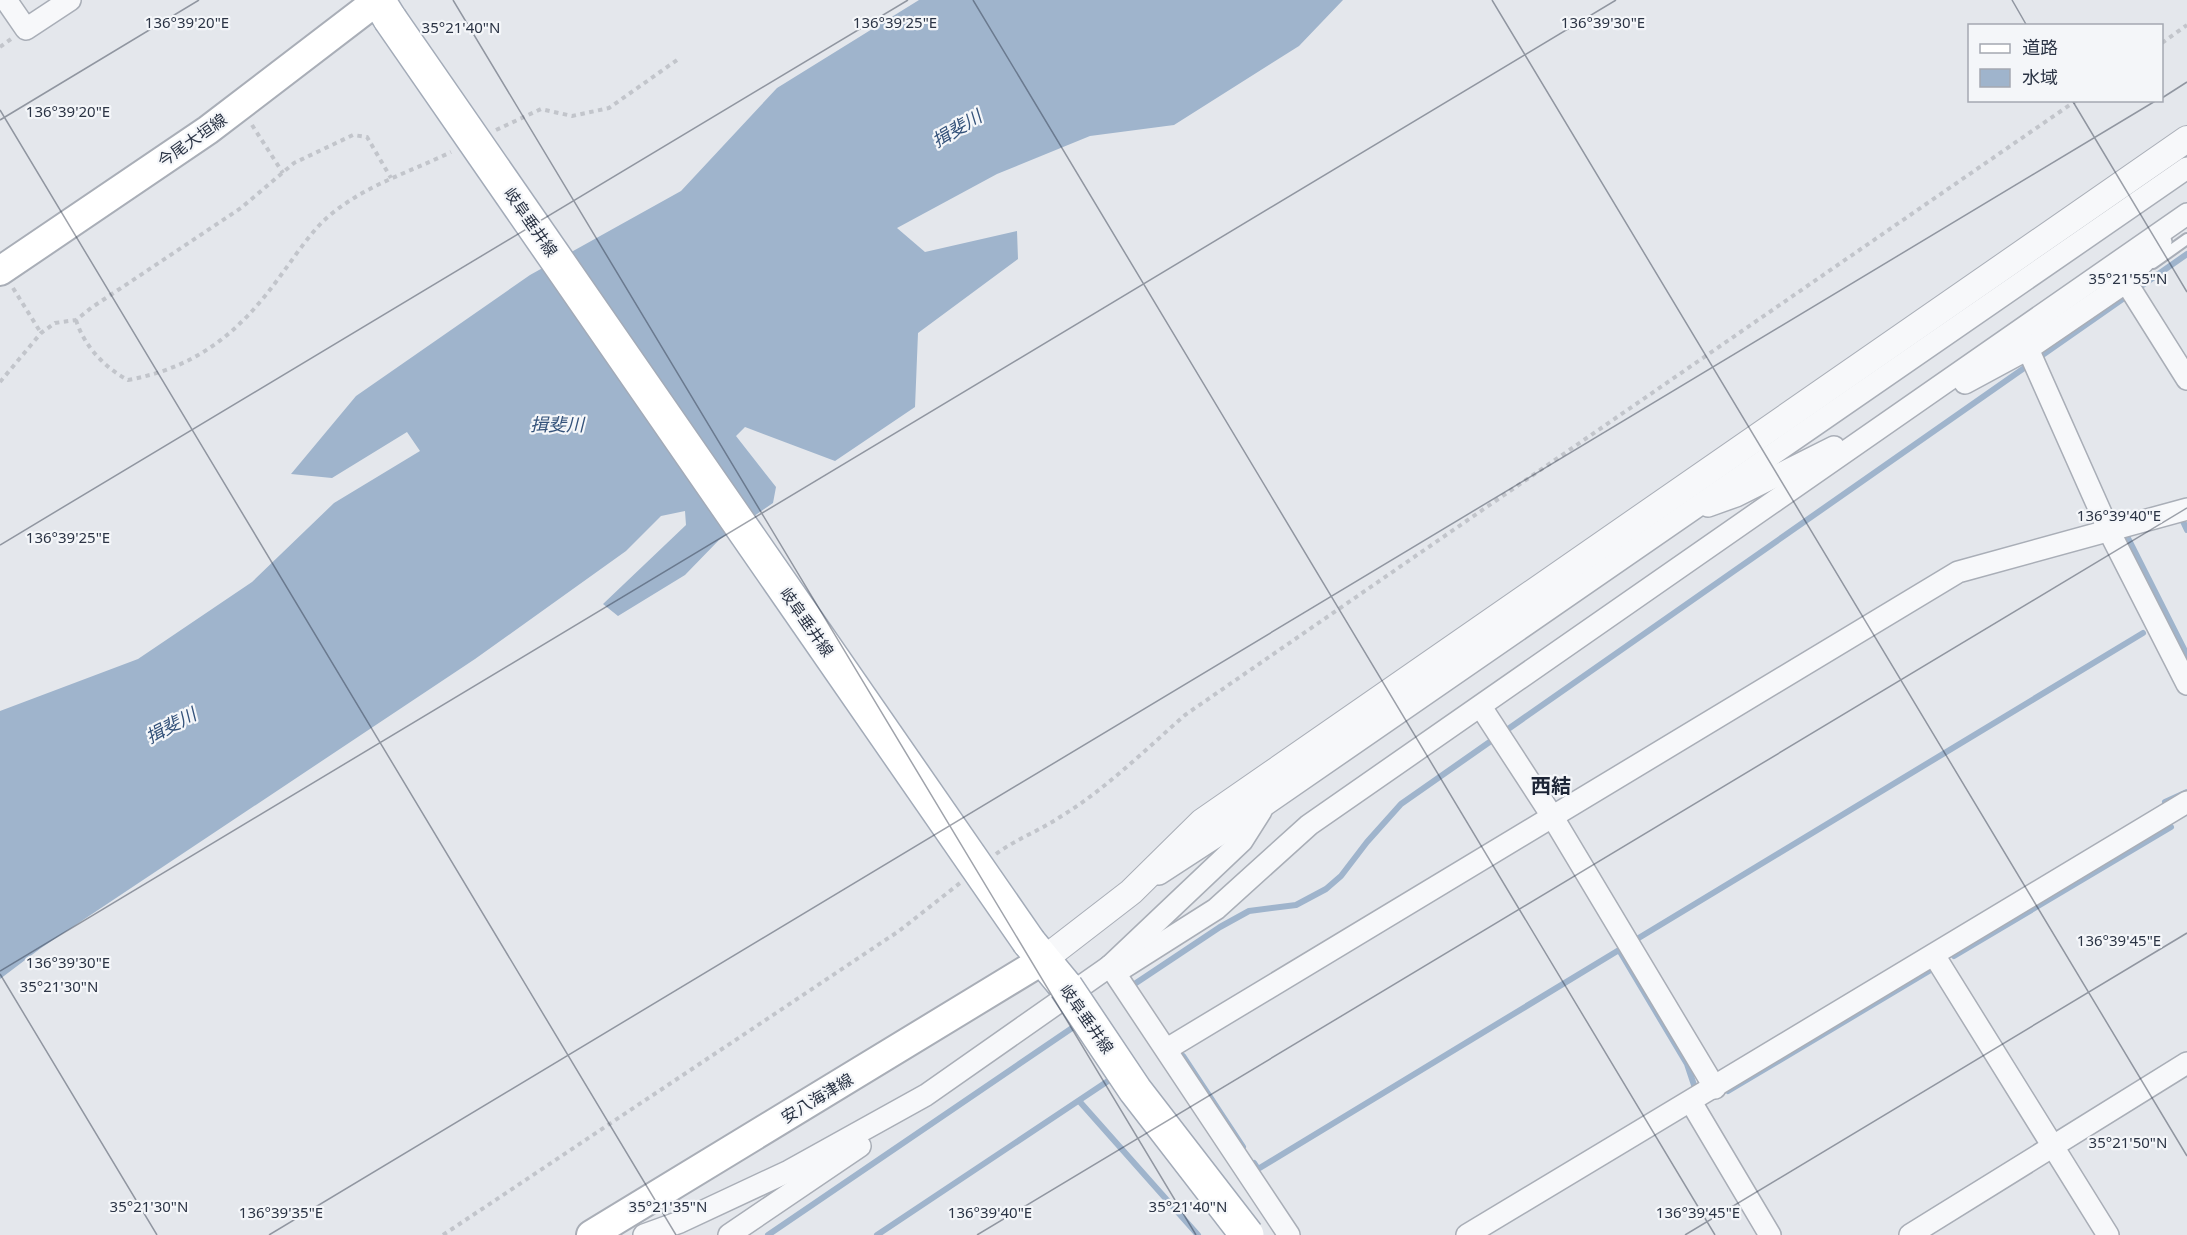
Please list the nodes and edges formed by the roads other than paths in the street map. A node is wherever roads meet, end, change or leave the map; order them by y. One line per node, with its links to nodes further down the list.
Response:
1 (6, 0): 2 (street)
2 (70, 0)
3 (382, 6): 8 (main road, 今尾大垣線); 22 (main road, 岐阜垂井線, bridge)
4 (2187, 139): 21 (street)
5 (2187, 168): 14 (street)
6 (2186, 215): 9 (street); 12 (street)
7 (2187, 239): 9 (lane)
8 (1, 270)
9 (2126, 282): 10 (street); 11 (street)
10 (2028, 349): 12 (street); 15 (street)
11 (2187, 378)
12 (1901, 414): 14 (street); 17 (street)
13 (2187, 509): 15 (street)
14 (1682, 515): 19 (street)
15 (2109, 531): 16 (street); 20 (street)
16 (2187, 684)
17 (1481, 707): 20 (street); 24 (street)
18 (2187, 802): 23 (street)
19 (1265, 805): 21 (street); 24 (street)
20 (1552, 816): 25 (street); 27 (street)
21 (1131, 892): 22 (street)
22 (1036, 951): 31 (main road, 安八海津線); 34 (main road, 岐阜垂井線, bridge)
23 (1934, 955): 27 (street); 30 (street)
24 (1110, 966): 25 (street); 28 (street)
25 (1167, 1049): 35 (street)
26 (2187, 1063): 30 (street)
27 (1715, 1088): 29 (street)
28 (926, 1095): 32 (street); 33 (street)
29 (1691, 1102): 36 (street); 37 (street)
30 (2053, 1146): 38 (street); 39 (street)
31 (591, 1235)
32 (645, 1235)
33 (729, 1235)
34 (1247, 1235)
35 (1289, 1235)
36 (1467, 1235)
37 (1770, 1235)
38 (1910, 1235)
39 (2108, 1235)

